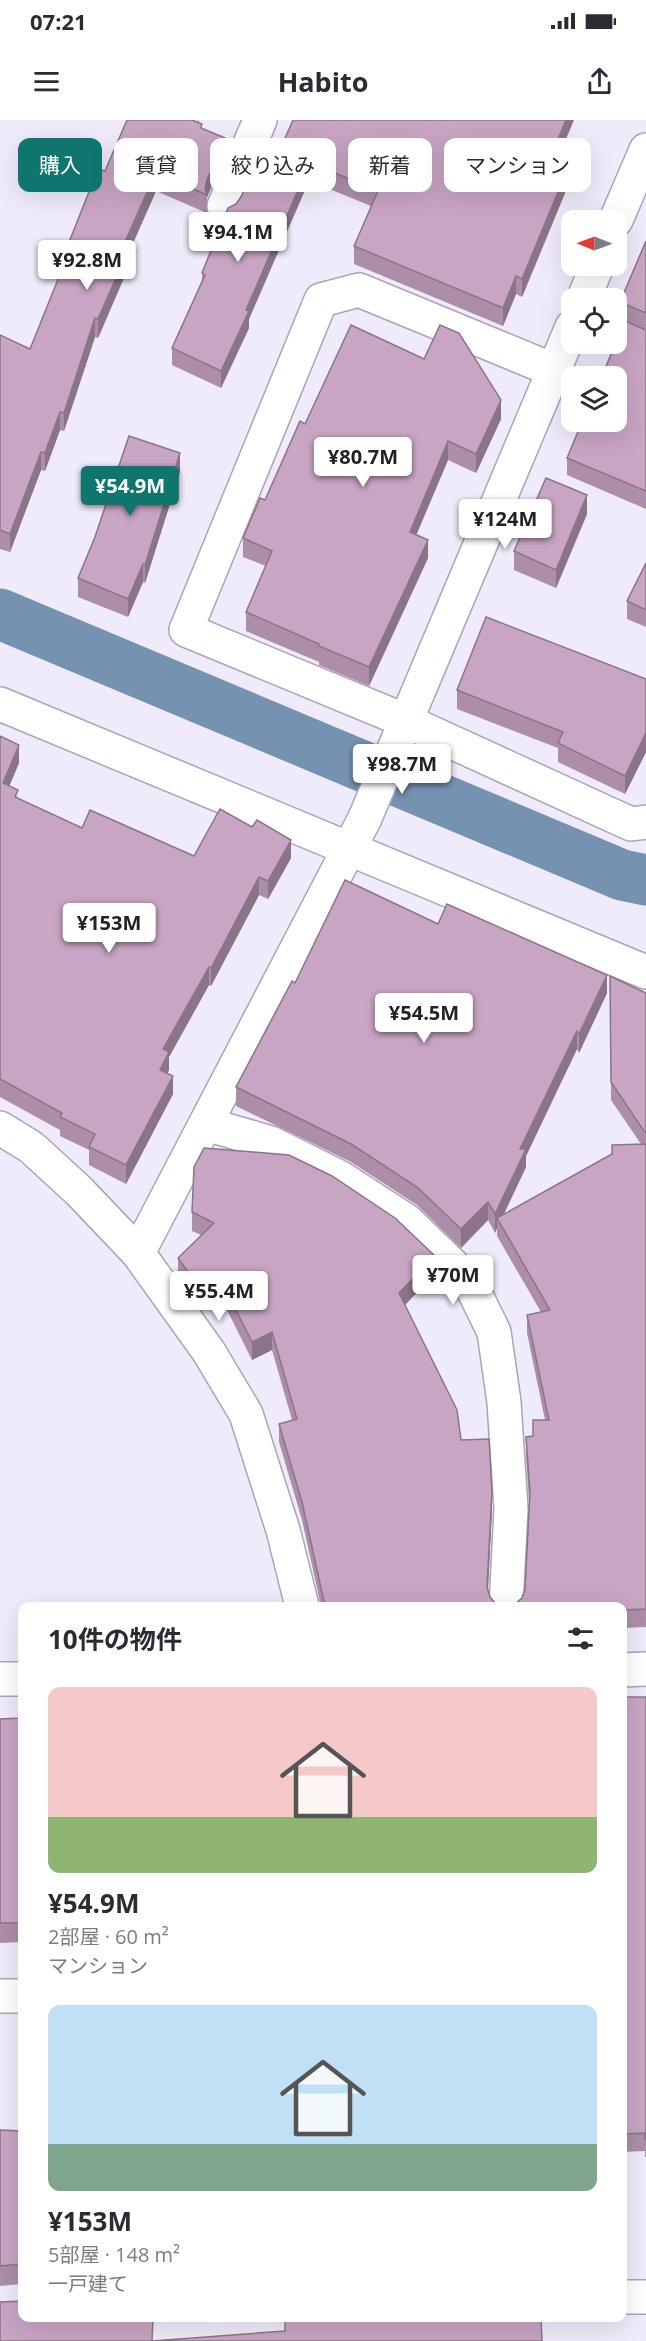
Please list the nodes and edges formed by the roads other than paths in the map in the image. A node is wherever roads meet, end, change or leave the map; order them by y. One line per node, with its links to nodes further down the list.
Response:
1 (260, 120): 3 (street)
2 (646, 150): 4 (street)
3 (224, 206)
4 (620, 210)
5 (561, 352): 6 (street)
6 (553, 370): 8 (street); 8 (street)
7 (0, 704): 10 (street)
8 (406, 721): 9 (street); 10 (street)
9 (646, 822)
10 (349, 848): 11 (street); 12 (street)
11 (646, 972)
12 (206, 1124): 14 (street); 16 (street)
13 (0, 1128): 14 (street)
14 (138, 1253): 15 (street)
15 (301, 1602)
16 (506, 1602)
17 (646, 1669): 18 (street)
18 (627, 1670)
19 (0, 1679): 20 (street)
20 (18, 1679)
21 (0, 1995): 22 (street)
22 (18, 1996)
23 (627, 2297): 24 (street)
24 (646, 2297)

